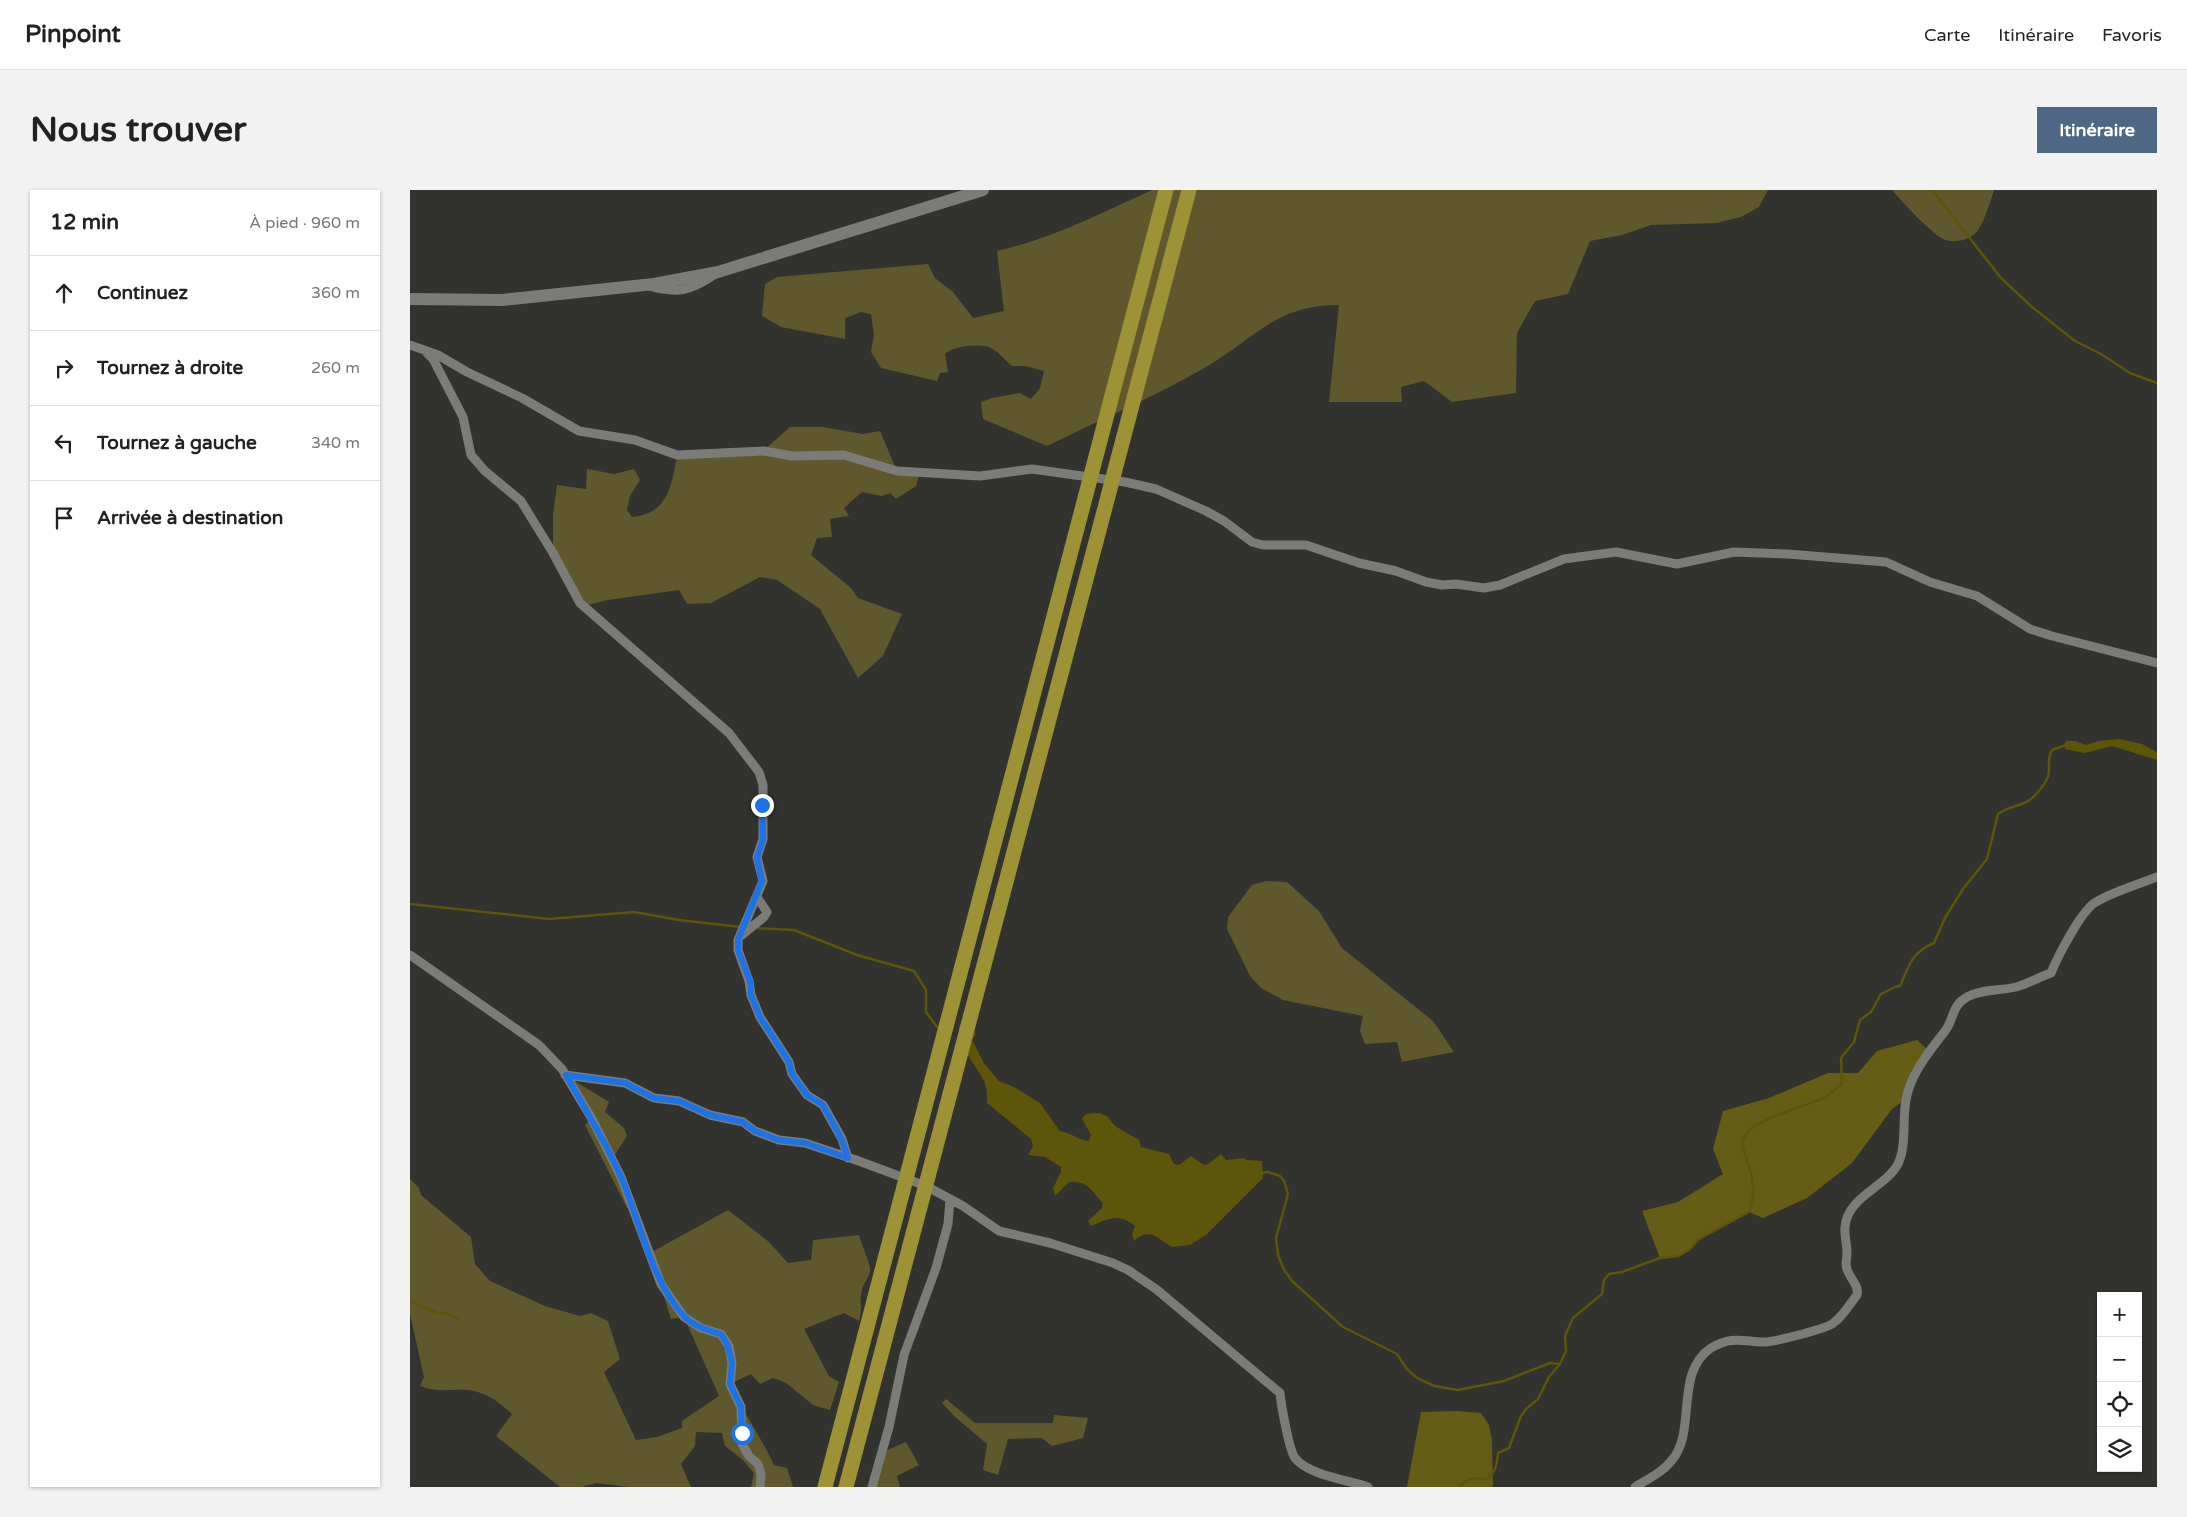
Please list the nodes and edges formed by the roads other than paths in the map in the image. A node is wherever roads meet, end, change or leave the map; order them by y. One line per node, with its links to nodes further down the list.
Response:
1 (983, 190): 4 (street)
2 (1166, 190): 7 (highway)
3 (1189, 190): 8 (highway)
4 (410, 299)
5 (410, 346): 6 (street)
6 (424, 350): 7 (street); 11 (street)
7 (1092, 477): 8 (street); 16 (highway)
8 (1111, 481): 9 (street); 17 (highway)
9 (2157, 662)
10 (2157, 878): 24 (street)
11 (757, 897): 12 (street); 12 (street)
12 (740, 937): 15 (street)
13 (410, 955): 14 (street)
14 (566, 1075): 15 (street); 19 (street)
15 (848, 1158): 16 (street)
16 (906, 1178): 17 (street); 20 (highway)
17 (926, 1186): 18 (street); 21 (highway)
18 (950, 1199): 22 (street); 23 (street)
19 (760, 1487)
20 (825, 1487)
21 (846, 1487)
22 (872, 1487)
23 (1368, 1487)
24 (1635, 1487)

